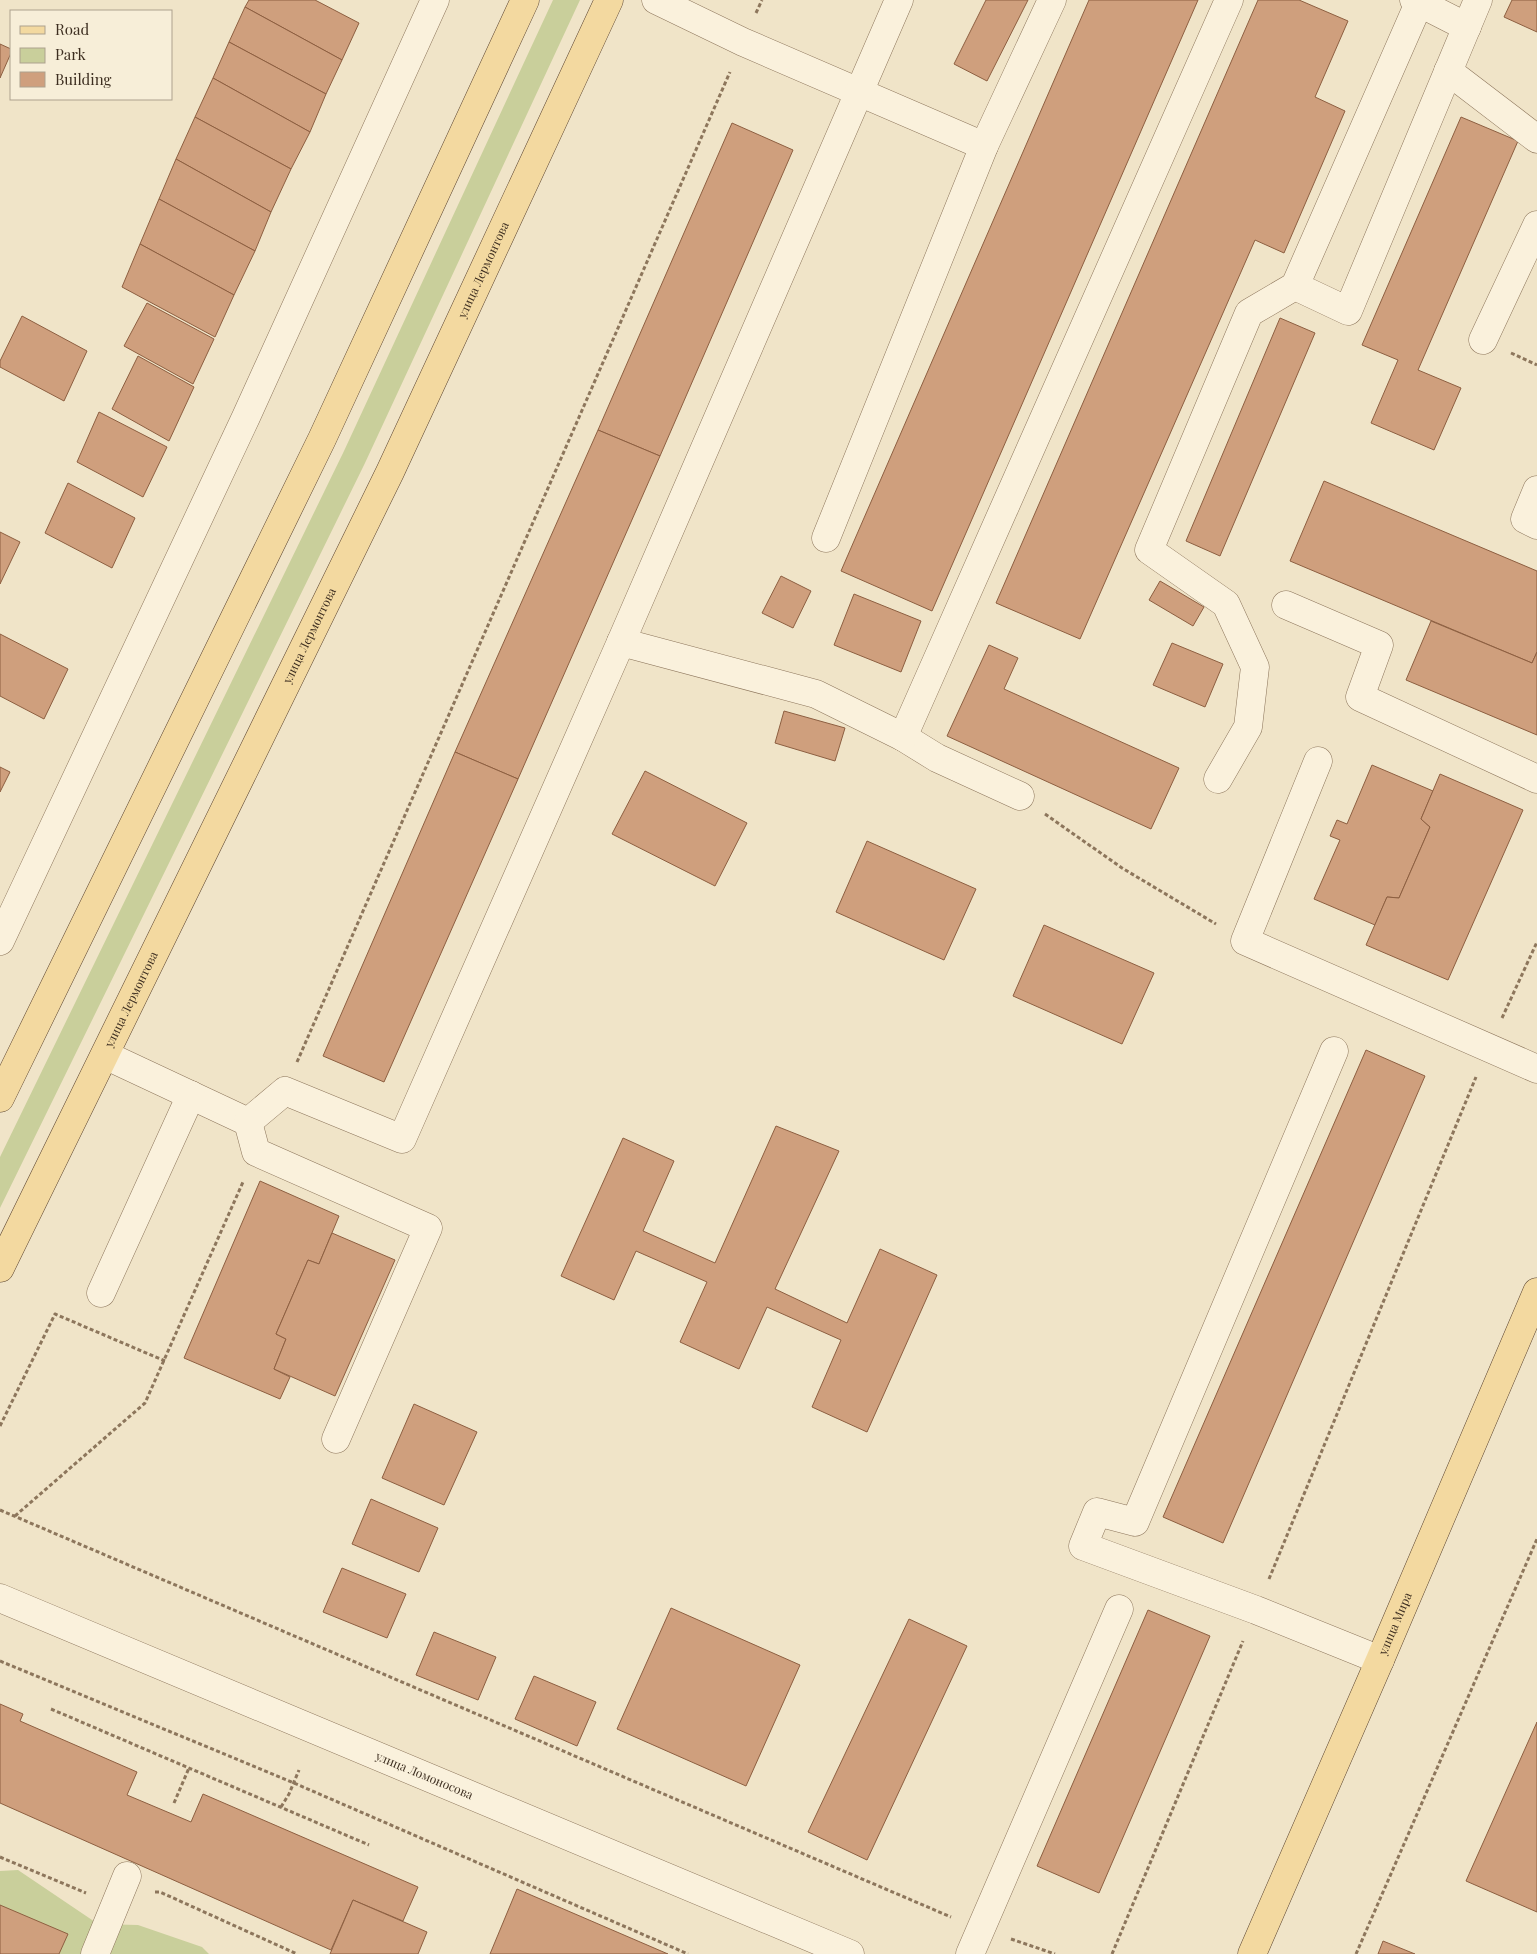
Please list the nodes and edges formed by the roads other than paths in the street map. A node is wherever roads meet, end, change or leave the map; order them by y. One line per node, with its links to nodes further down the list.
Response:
1 (435, 0): 28 (street)
2 (525, 0): 33 (main road)
3 (609, 0): 30 (main road, улица Лермонтова)
4 (656, 0): 12 (street)
5 (899, 0): 12 (street)
6 (1052, 0): 14 (street)
7 (1229, 0): 23 (street)
8 (1478, 0): 10 (street)
9 (1417, 1): 10 (street); 16 (street)
10 (1467, 27): 11 (street)
11 (1448, 72): 13 (street); 16 (street)
12 (859, 93): 14 (street); 22 (street)
13 (1537, 139)
14 (984, 146): 20 (street)
15 (1537, 225): 17 (street)
16 (1295, 286): 25 (street)
17 (1495, 346)
18 (1537, 490): 19 (street)
19 (1537, 525)
20 (826, 538)
21 (1286, 605): 26 (street)
22 (621, 642): 23 (street); 34 (street)
23 (903, 736): 27 (street)
24 (1318, 761): 31 (street)
25 (1218, 779)
26 (1537, 779)
27 (1020, 796)
28 (0, 941)
29 (1334, 1051): 41 (street)
30 (105, 1055): 32 (street); 35 (main road, улица Лермонтова)
31 (1537, 1069)
32 (191, 1095): 34 (street); 36 (street)
33 (0, 1098)
34 (248, 1122): 38 (street)
35 (0, 1268)
36 (101, 1292)
37 (1537, 1292): 41 (main road, улица Мира)
38 (336, 1439)
39 (0, 1598): 44 (street, улица Ломоносова)
40 (1120, 1609): 45 (street)
41 (1380, 1660): 46 (main road, улица Мира)
42 (123, 1885): 43 (street)
43 (95, 1954)
44 (850, 1954)
45 (970, 1954)
46 (1252, 1954)

